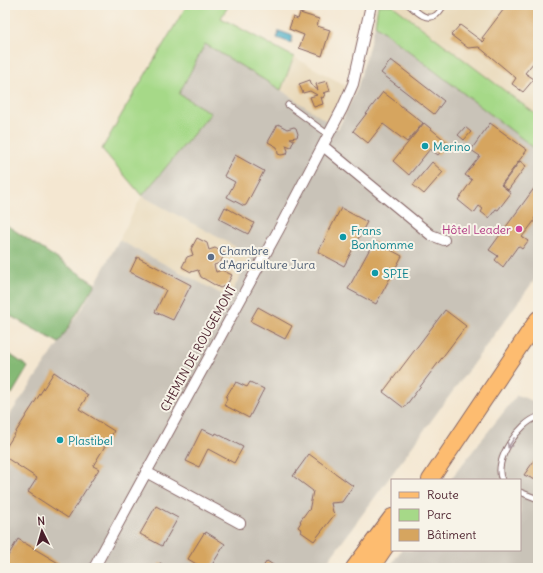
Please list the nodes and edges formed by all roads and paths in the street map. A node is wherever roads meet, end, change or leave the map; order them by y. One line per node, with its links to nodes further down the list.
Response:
1 (371, 5): 5 (street, CHEMIN DE ROUGEMONT)
2 (409, 5): 3 (lane)
3 (444, 5)
4 (288, 105): 5 (lane)
5 (329, 135): 6 (street, CHEMIN DE ROUGEMONT)
6 (323, 146): 7 (street); 10 (street, CHEMIN DE ROUGEMONT)
7 (444, 240)
8 (534, 326): 11 (main road); 12 (main road)
9 (538, 417): 13 (lane, one-way to 13)
10 (146, 472): 17 (street); 19 (street, CHEMIN DE ROUGEMONT)
11 (421, 479)
12 (431, 479)
13 (502, 479)
14 (521, 492): 15 (lane)
15 (538, 499)
16 (391, 518): 20 (main road)
17 (240, 523)
18 (391, 538): 21 (main road)
19 (94, 568)
20 (354, 568)
21 (371, 568)

